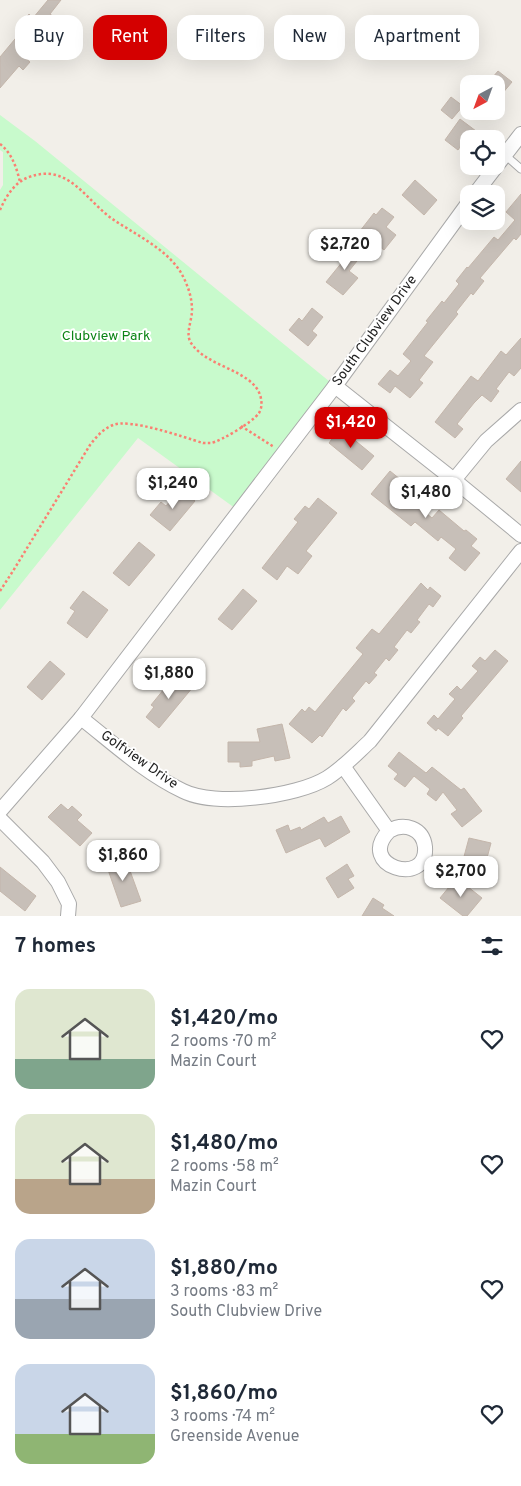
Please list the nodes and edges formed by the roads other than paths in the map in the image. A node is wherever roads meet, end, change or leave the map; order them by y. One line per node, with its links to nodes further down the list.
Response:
1 (521, 134): 2 (street)
2 (505, 155): 3 (lane)
3 (521, 169)
4 (490, 175): 5 (street)
5 (482, 185)
6 (460, 214): 7 (street, South Clubview Drive)
7 (335, 386): 9 (street); 12 (street, South Clubview Drive)
8 (521, 410): 9 (street)
9 (454, 480): 10 (street)
10 (521, 535)
11 (521, 551): 13 (street, Golfview Drive)
12 (81, 718): 13 (street, Golfview Drive); 14 (street, South Clubview Drive)
13 (343, 766): 16 (street)
14 (0, 811)
15 (0, 819): 17 (street)
16 (389, 830)
17 (68, 916)

